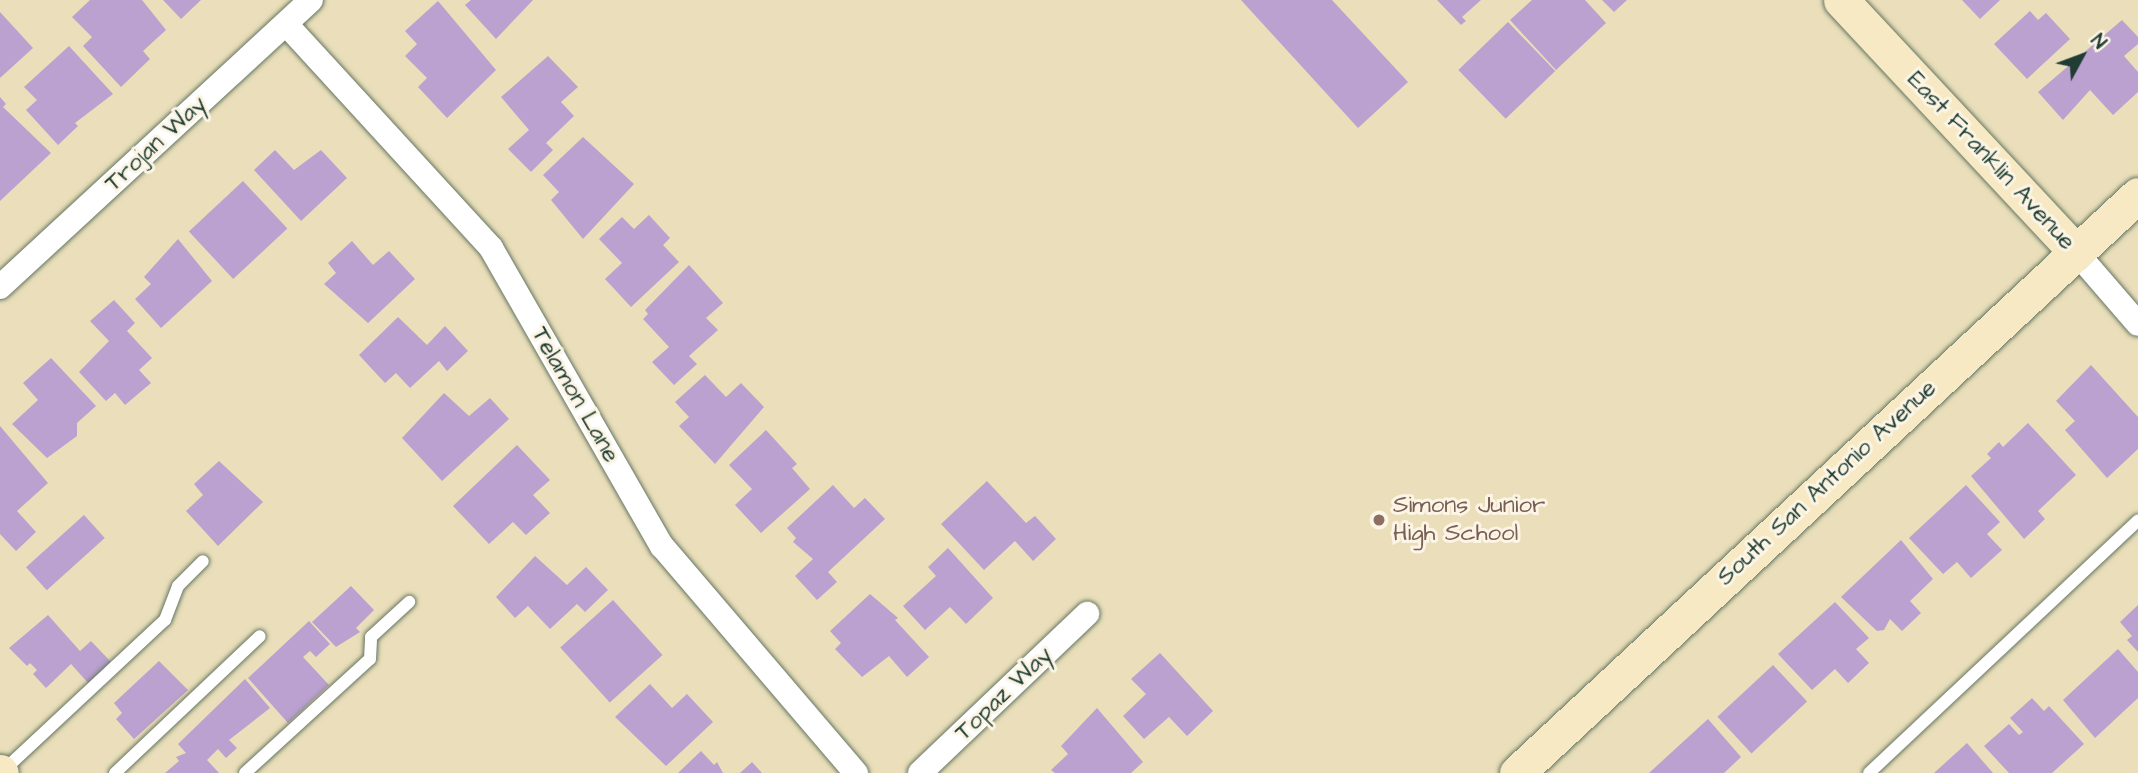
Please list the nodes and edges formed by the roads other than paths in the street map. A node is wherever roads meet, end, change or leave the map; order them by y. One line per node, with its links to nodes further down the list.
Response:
1 (311, 0): 3 (street, Trojan Way)
2 (1841, 0): 5 (street, East Franklin Avenue)
3 (286, 24): 6 (street, Trojan Way); 16 (street, Telamon Lane)
4 (2138, 195): 5 (street, South San Antonio Avenue)
5 (2075, 251): 7 (street, East Franklin Avenue); 18 (street, South San Antonio Avenue)
6 (0, 287)
7 (2138, 324)
8 (2138, 520): 19 (lane)
9 (203, 561): 13 (lane)
10 (409, 602): 15 (lane)
11 (1087, 614): 17 (street, Topaz Way)
12 (260, 636): 14 (lane)
13 (0, 773)
14 (115, 773)
15 (245, 773)
16 (856, 773)
17 (920, 773)
18 (1517, 773)
19 (1869, 773)

